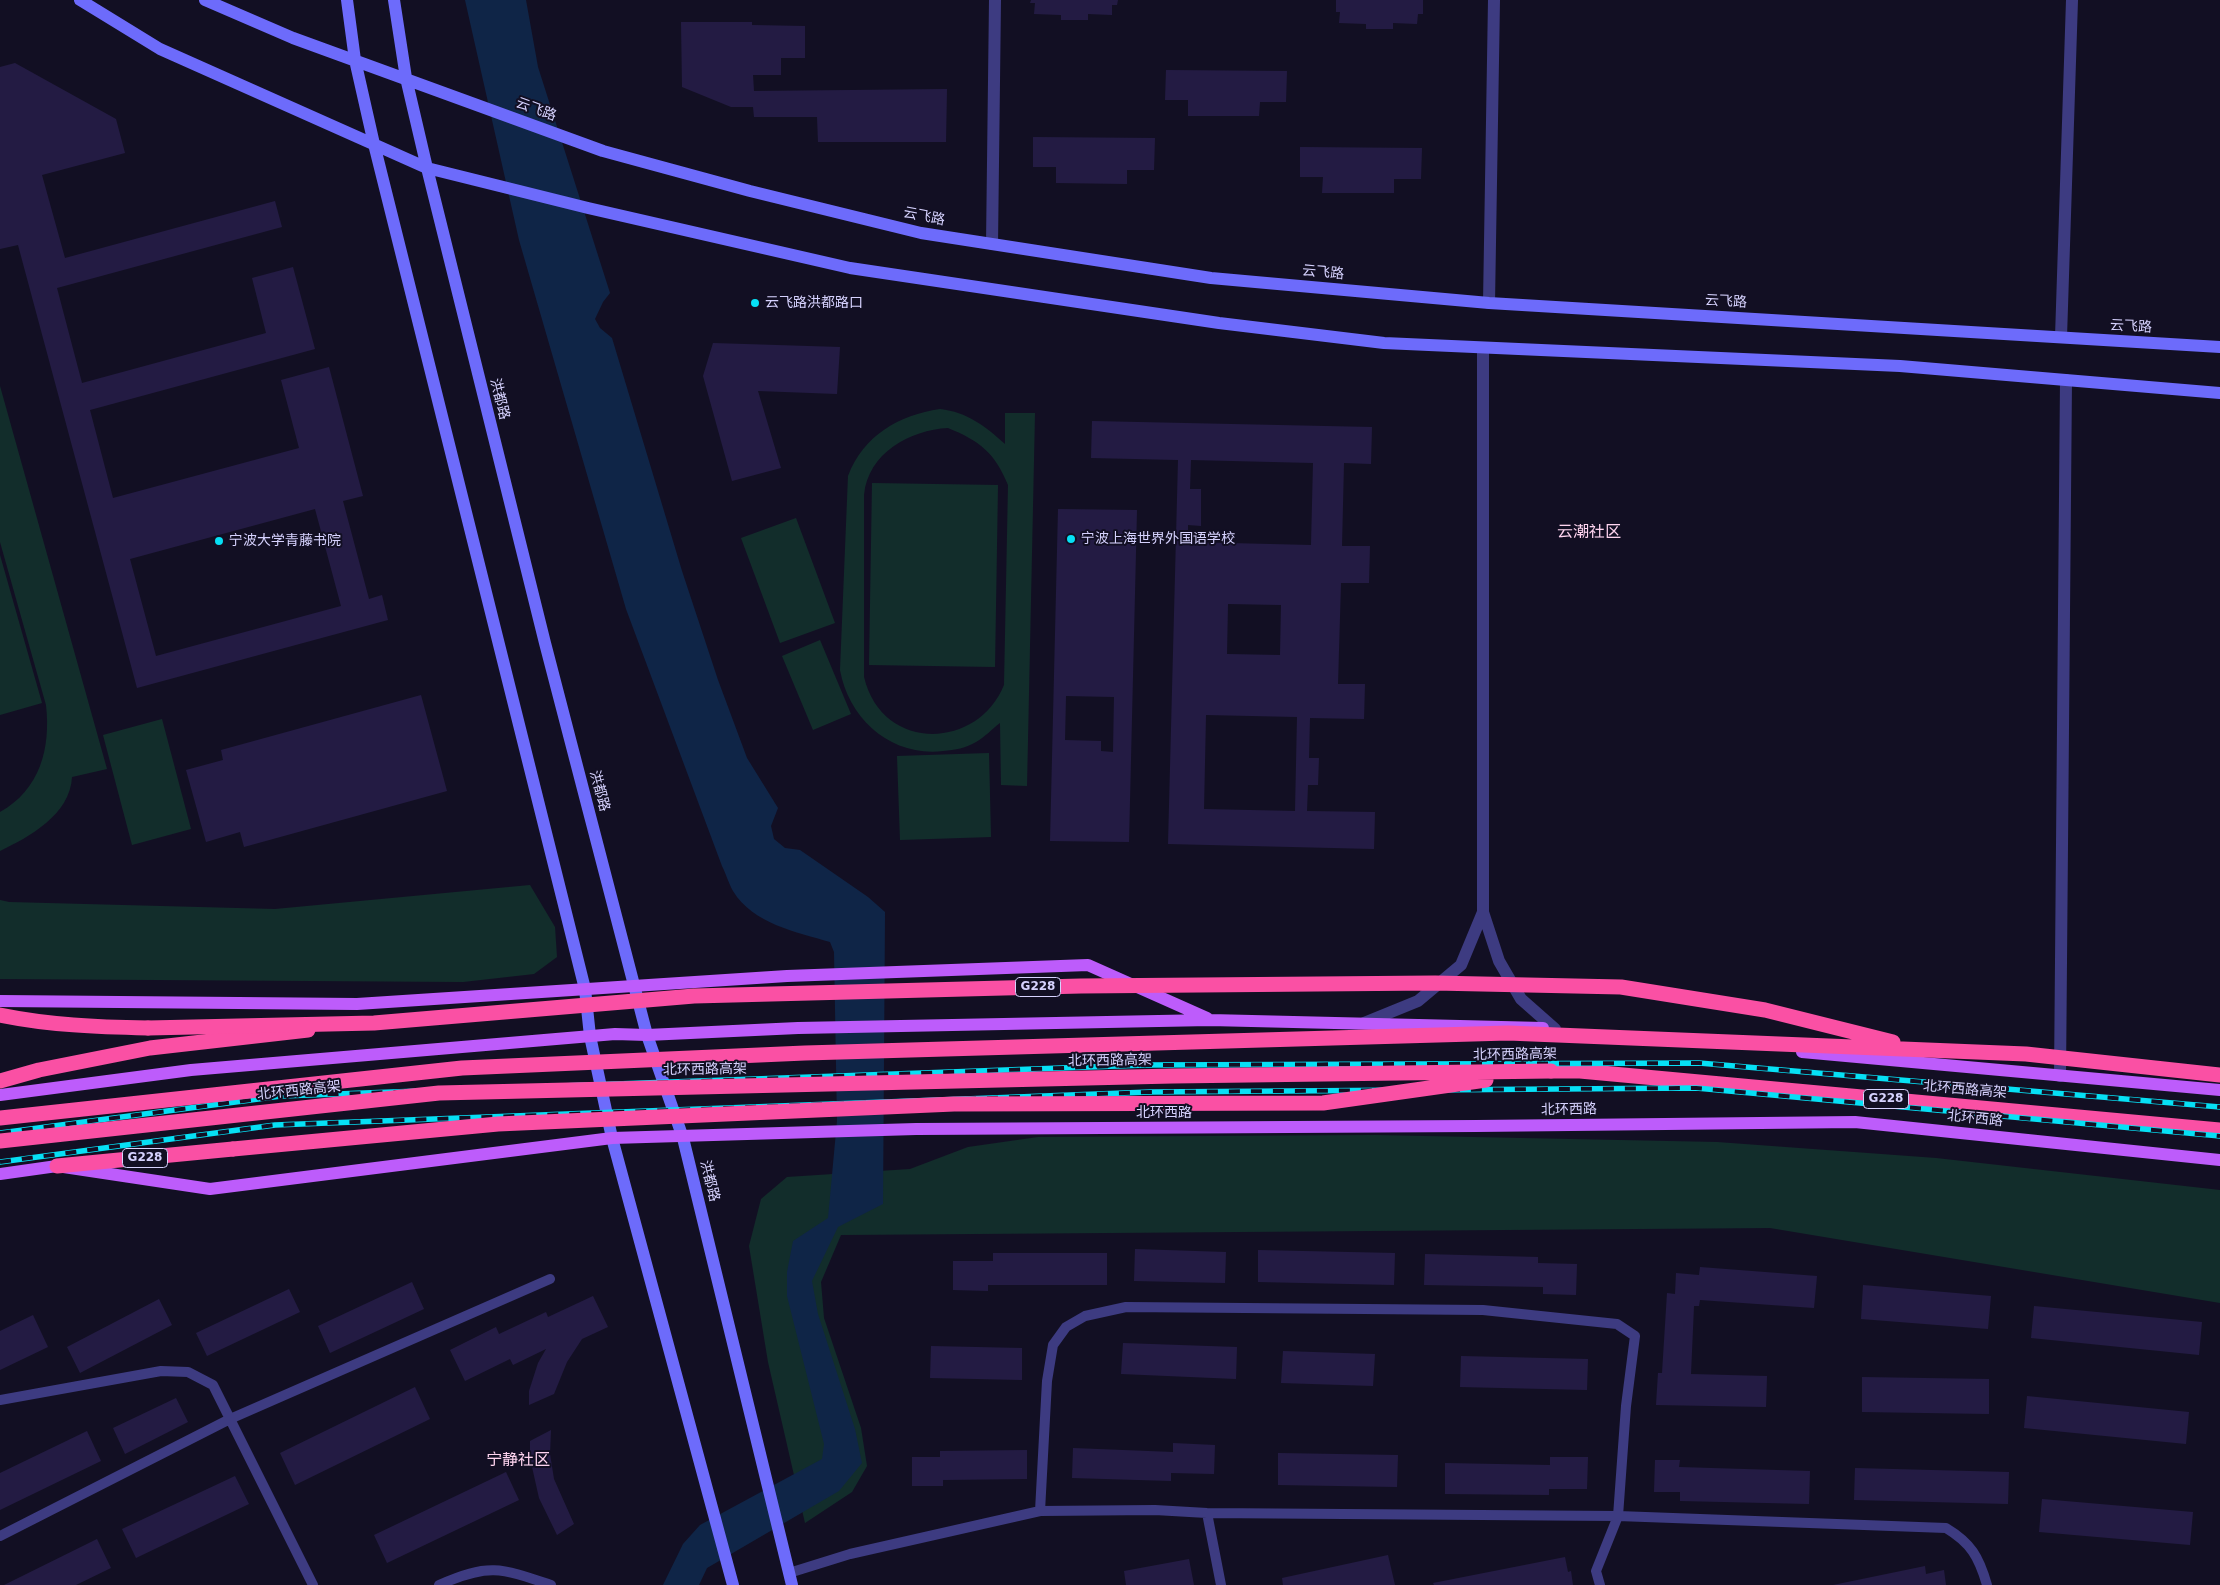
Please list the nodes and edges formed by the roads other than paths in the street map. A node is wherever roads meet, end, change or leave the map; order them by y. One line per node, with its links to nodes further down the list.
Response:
1 (80, 0): 10 (main road)
2 (205, 0): 8 (main road)
3 (347, 0): 8 (main road)
4 (394, 0): 9 (main road, 洪都路)
5 (995, 0): 12 (street)
6 (1494, 0): 13 (street)
7 (2072, 0): 14 (street)
8 (355, 60): 9 (main road); 10 (main road)
9 (406, 78): 11 (main road, 洪都路); 12 (main road, 云飞路)
10 (374, 144): 11 (main road); 21 (main road)
11 (427, 168): 16 (main road); 20 (main road, 洪都路)
12 (992, 244): 13 (main road, 云飞路)
13 (1489, 303): 14 (main road, 云飞路)
14 (2061, 338): 15 (main road, 云飞路)
15 (2220, 347)
16 (1483, 349): 17 (main road); 19 (street)
17 (2066, 380): 18 (main road); 35 (street)
18 (2220, 394)
19 (1483, 912): 28 (street); 29 (street)
20 (635, 986): 21 (main road); 24 (main road); 30 (main road, 洪都路)
21 (585, 989): 22 (main road); 31 (main road)
22 (0, 1001)
23 (0, 1015): 25 (highway, G228)
24 (1210, 1020): 28 (main road); 30 (main road)
25 (35, 1022): 26 (highway); 27 (highway, G228, bridge)
26 (0, 1023)
27 (374, 1023): 32 (highway, G228, bridge); 36 (highway, bridge)
28 (1364, 1023): 29 (main road)
29 (1555, 1029): 35 (main road)
30 (647, 1035): 31 (main road); 42 (main road, 洪都路)
31 (590, 1036): 38 (main road); 41 (main road)
32 (1923, 1050): 34 (highway, 北环西路高架 / G228, bridge); 39 (highway, 北环西路高架, bridge)
33 (1551, 1071): 40 (highway, 北环西路高架 / G228); 43 (highway, 北环西路高架, bridge); 45 (highway, G228, bridge)
34 (2220, 1075)
35 (2060, 1076): 37 (main road)
36 (0, 1081)
37 (2220, 1090)
38 (0, 1095)
39 (0, 1118)
40 (2220, 1130)
41 (612, 1138): 42 (main road, 北环西路); 45 (main road, 北环西路); 56 (main road)
42 (683, 1138): 44 (main road, 北环西路); 55 (main road, 洪都路)
43 (0, 1141)
44 (2220, 1160)
45 (57, 1166): 46 (main road, 北环西路); 47 (main road)
46 (0, 1174)
47 (0, 1180)
48 (550, 1279): 50 (lane)
49 (0, 1400): 50 (lane)
50 (230, 1419): 54 (lane); 57 (lane)
51 (1040, 1511): 52 (lane); 53 (lane); 55 (lane)
52 (1207, 1513): 53 (lane); 60 (lane)
53 (1618, 1516): 61 (lane); 62 (lane)
54 (0, 1536)
55 (791, 1579)
56 (732, 1580)
57 (313, 1585)
58 (438, 1585): 59 (lane)
59 (551, 1585)
60 (1221, 1585)
61 (1600, 1585)
62 (1987, 1585)

